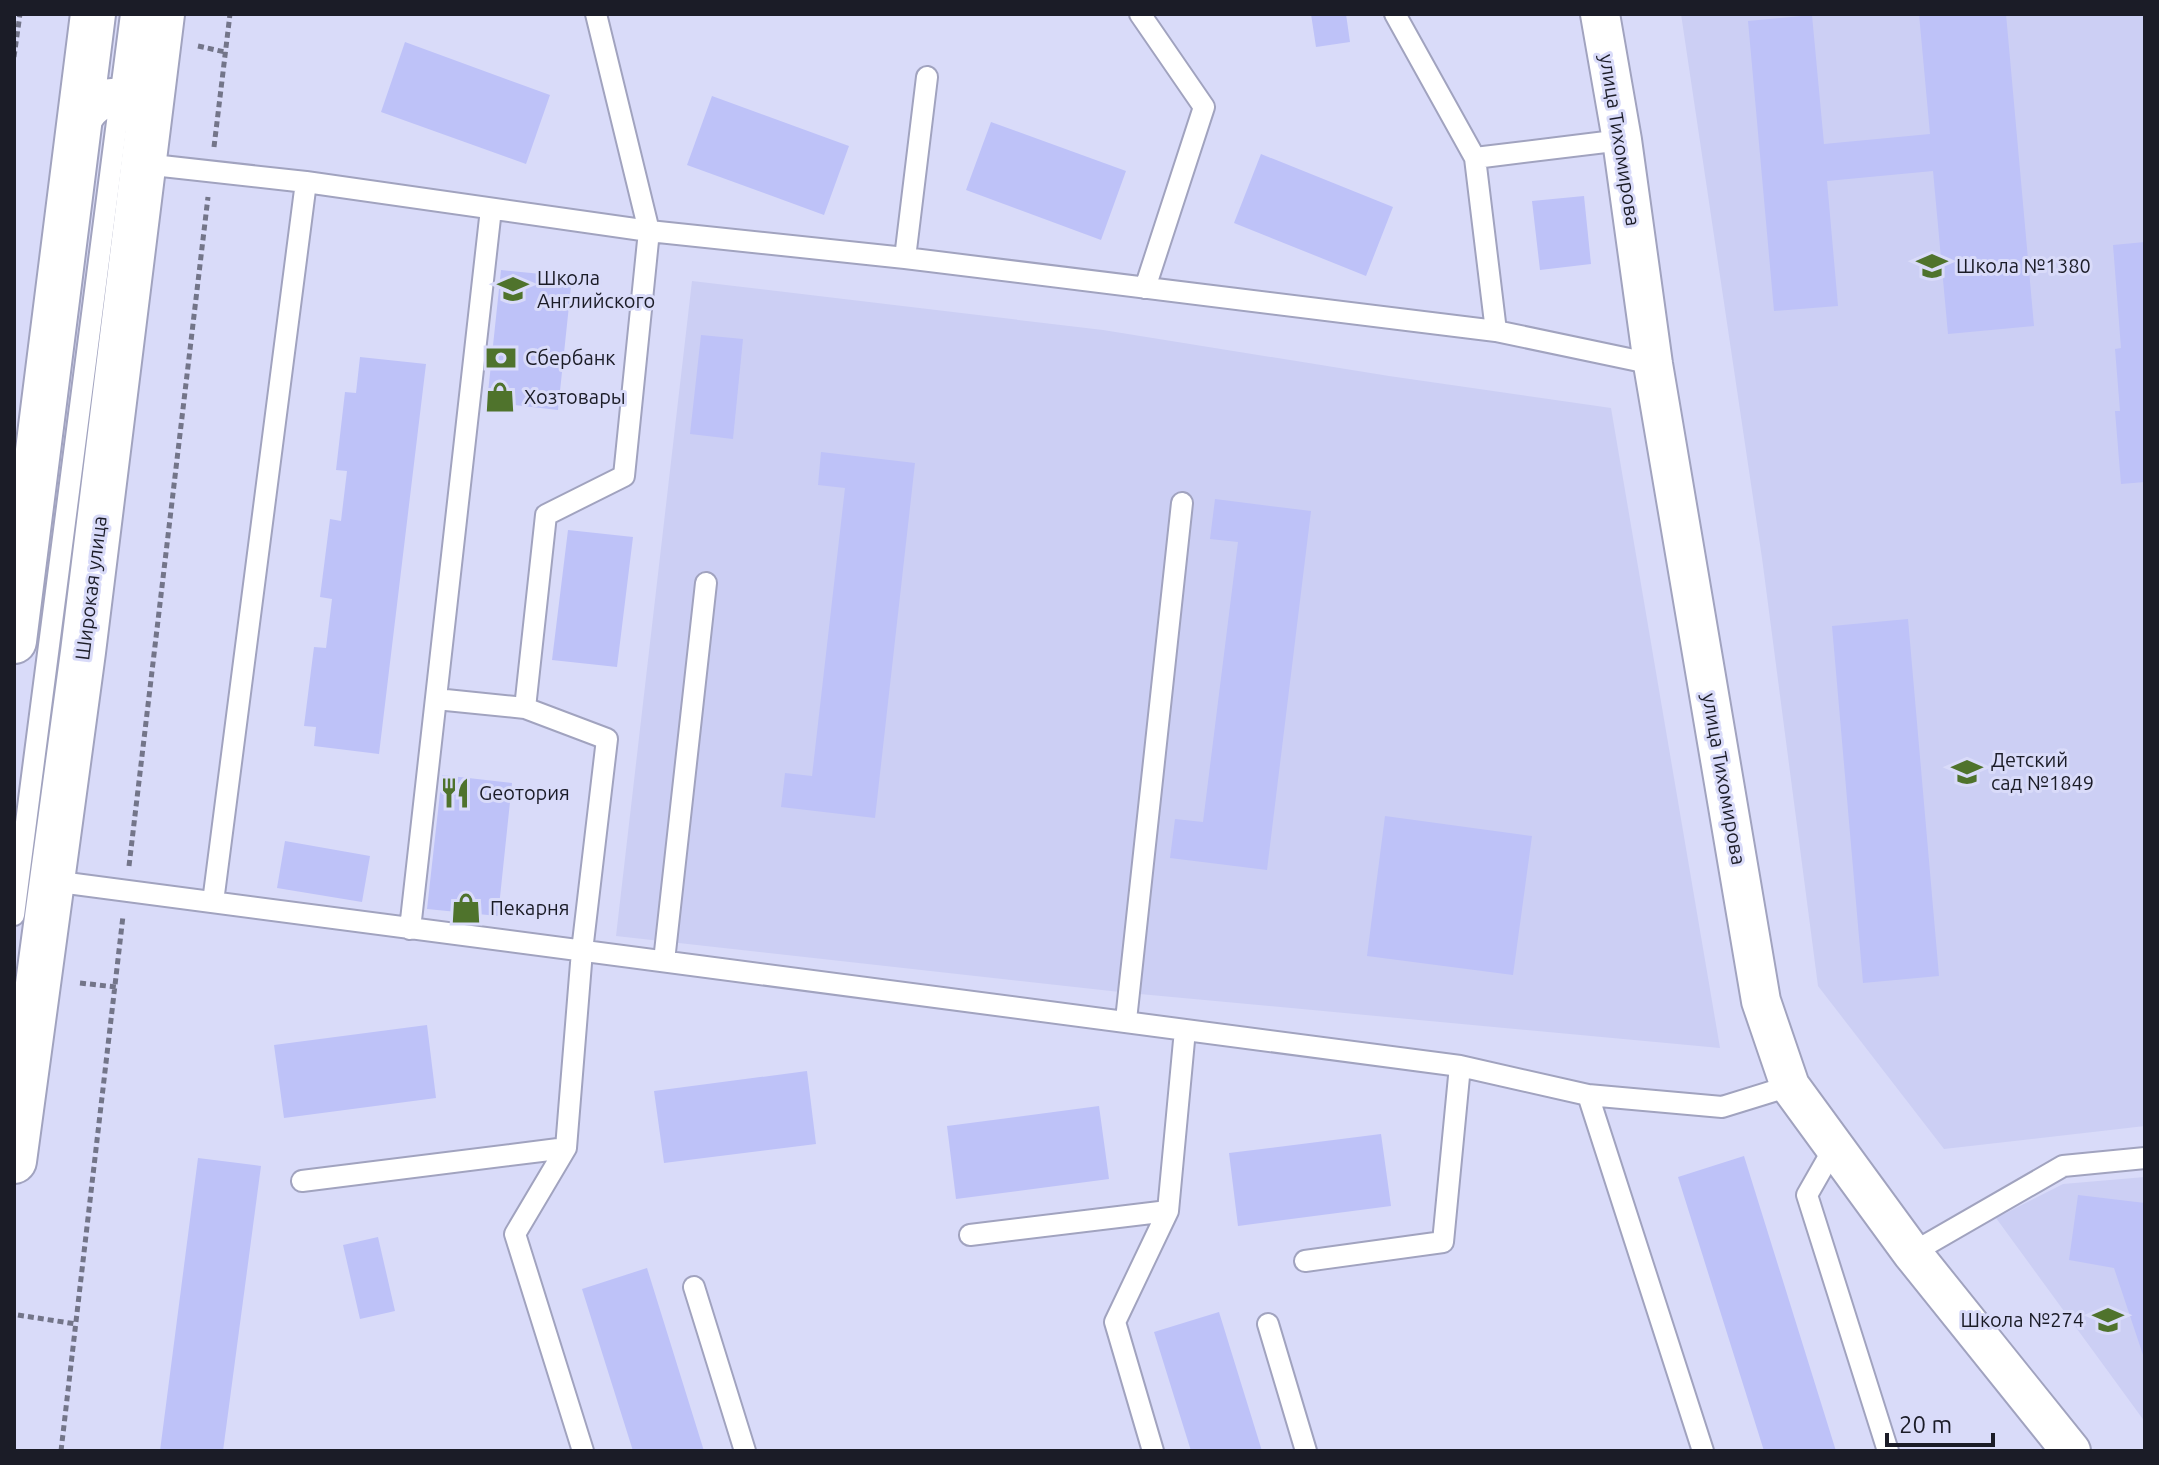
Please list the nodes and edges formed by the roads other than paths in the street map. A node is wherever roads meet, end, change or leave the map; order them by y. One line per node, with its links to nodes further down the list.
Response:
1 (93, 14): 10 (main road)
2 (131, 14): 9 (lane, Широкая улица)
3 (596, 14): 16 (lane)
4 (1140, 14): 18 (lane)
5 (1395, 14): 13 (lane)
6 (1600, 14): 11 (street, улица Тихомирова)
7 (176, 29): 12 (main road, Широкая улица)
8 (927, 77): 17 (lane)
9 (120, 98): 10 (street); 12 (street); 28 (lane, Широкая улица)
10 (79, 128): 23 (main road)
11 (1622, 140): 13 (lane); 20 (street, улица Тихомирова)
12 (145, 150): 14 (lane); 26 (main road, Широкая улица)
13 (1475, 158): 19 (lane)
14 (306, 182): 15 (lane); 27 (lane)
15 (491, 209): 16 (lane); 24 (lane)
16 (649, 231): 17 (lane); 25 (lane)
17 (905, 258): 18 (lane)
18 (1145, 288): 19 (lane)
19 (1496, 331): 20 (lane)
20 (1653, 364): 35 (street, улица Тихомирова)
21 (1182, 503): 32 (lane)
22 (706, 583): 31 (lane)
23 (14, 641)
24 (436, 699): 25 (lane); 29 (lane)
25 (525, 708): 30 (lane)
26 (52, 881): 27 (lane); 40 (main road, Широкая улица)
27 (213, 902): 29 (lane)
28 (14, 915)
29 (410, 929): 30 (lane)
30 (582, 951): 31 (lane); 38 (lane)
31 (664, 961): 32 (lane)
32 (1126, 1020): 33 (lane)
33 (1185, 1030): 34 (lane); 42 (lane)
34 (1460, 1066): 36 (lane); 45 (lane)
35 (1790, 1086): 36 (lane); 37 (street, улица Тихомирова)
36 (1588, 1095): 52 (lane)
37 (1835, 1146): 44 (street, улица Тихомирова); 53 (lane)
38 (566, 1148): 41 (lane); 48 (lane)
39 (2145, 1158): 44 (lane)
40 (14, 1161)
41 (302, 1181)
42 (1168, 1211): 43 (lane); 50 (lane)
43 (970, 1235)
44 (1912, 1253): 54 (street, улица Тихомирова)
45 (1305, 1261)
46 (694, 1287): 49 (lane)
47 (1268, 1324): 51 (lane)
48 (583, 1451)
49 (745, 1451)
50 (1153, 1451)
51 (1306, 1451)
52 (1703, 1451)
53 (1888, 1451)
54 (2071, 1451)

